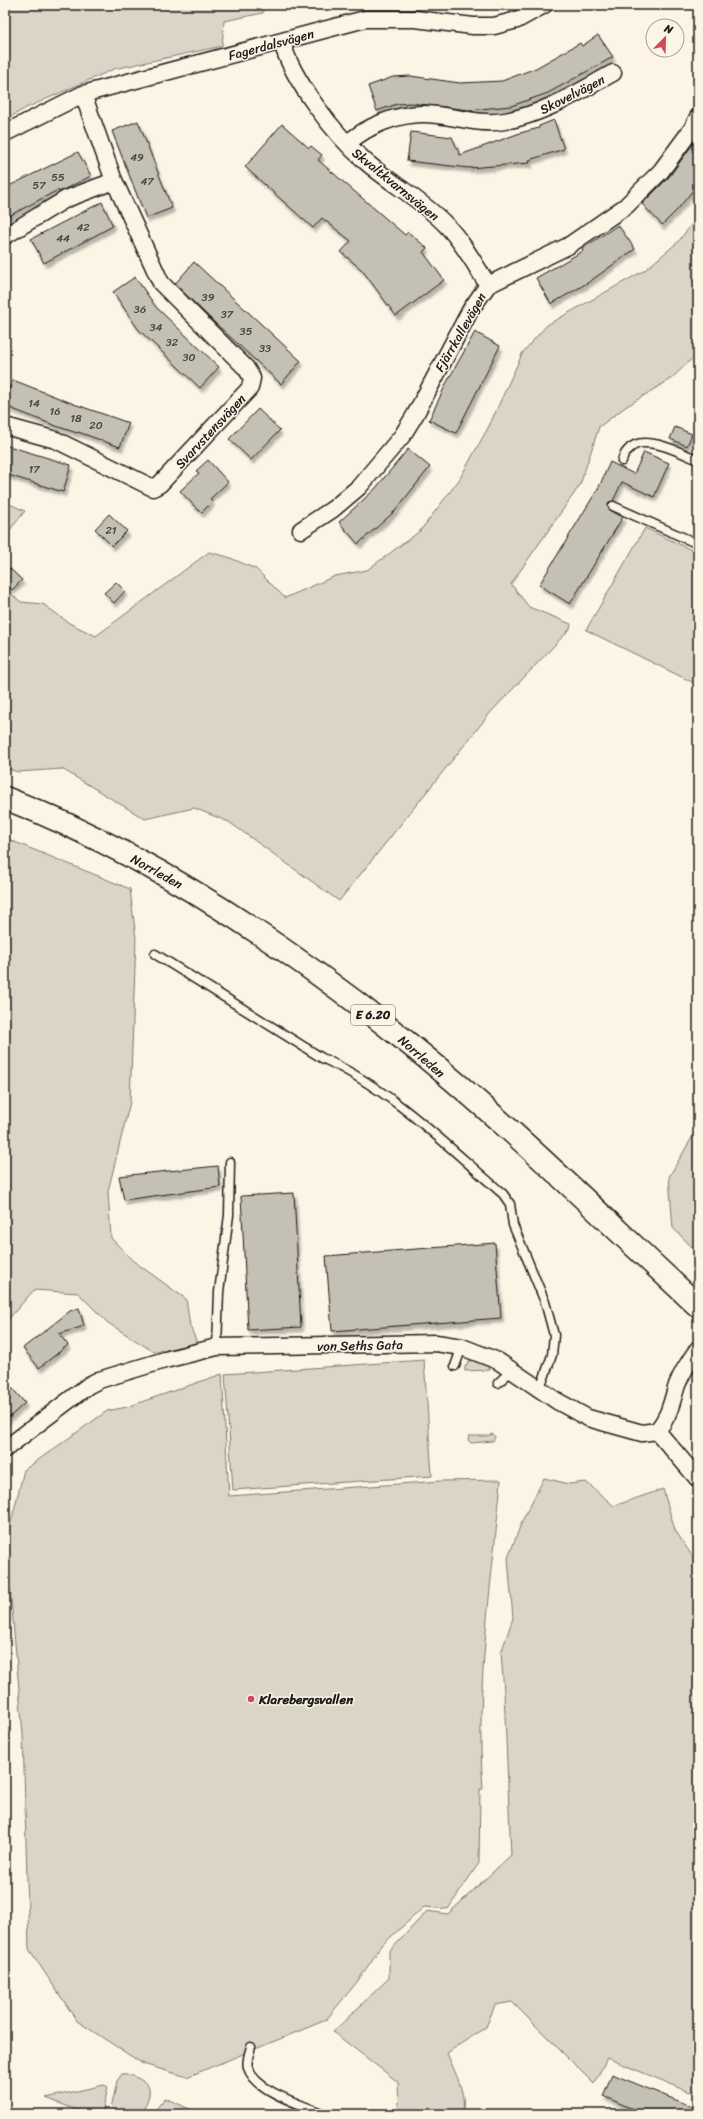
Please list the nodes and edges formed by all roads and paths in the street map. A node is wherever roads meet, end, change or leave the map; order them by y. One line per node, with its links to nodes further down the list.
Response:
1 (544, 5): 2 (street, Fagerdalsvägen)
2 (388, 11): 3 (street, Fagerdalsvägen)
3 (282, 42): 5 (street, Fagerdalsvägen); 8 (street, Skvaltkvarnsvägen)
4 (613, 73): 8 (street, Skovelvägen)
5 (83, 94): 7 (street, Fagerdalsvägen); 9 (street, Svarvstensvägen)
6 (698, 117): 11 (street, Fjärrkallevägen)
7 (5, 133)
8 (348, 143): 11 (street, Skvaltkvarnsvägen)
9 (114, 181): 10 (street); 12 (street, Svarvstensvägen)
10 (5, 236)
11 (488, 285): 16 (street, Fjärrkallevägen)
12 (5, 426)
13 (698, 460): 14 (lane)
14 (622, 461)
15 (613, 506): 17 (lane)
16 (301, 530)
17 (698, 544)
18 (5, 798): 21 (highway, Norrleden / E 6.20)
19 (155, 954): 28 (lane)
20 (230, 1162): 22 (lane)
21 (695, 1304)
22 (217, 1347): 23 (street, von Seths Gata); 30 (street, von Seths Gata)
23 (462, 1347): 25 (lane); 26 (street, von Seths Gata)
24 (698, 1349): 29 (street)
25 (455, 1366)
26 (512, 1370): 27 (lane); 28 (street, von Seths Gata)
27 (498, 1384)
28 (538, 1388): 29 (street, von Seths Gata)
29 (657, 1431): 31 (street)
30 (5, 1448)
31 (698, 1479)
32 (251, 2047): 33 (lane)
33 (324, 2114)

